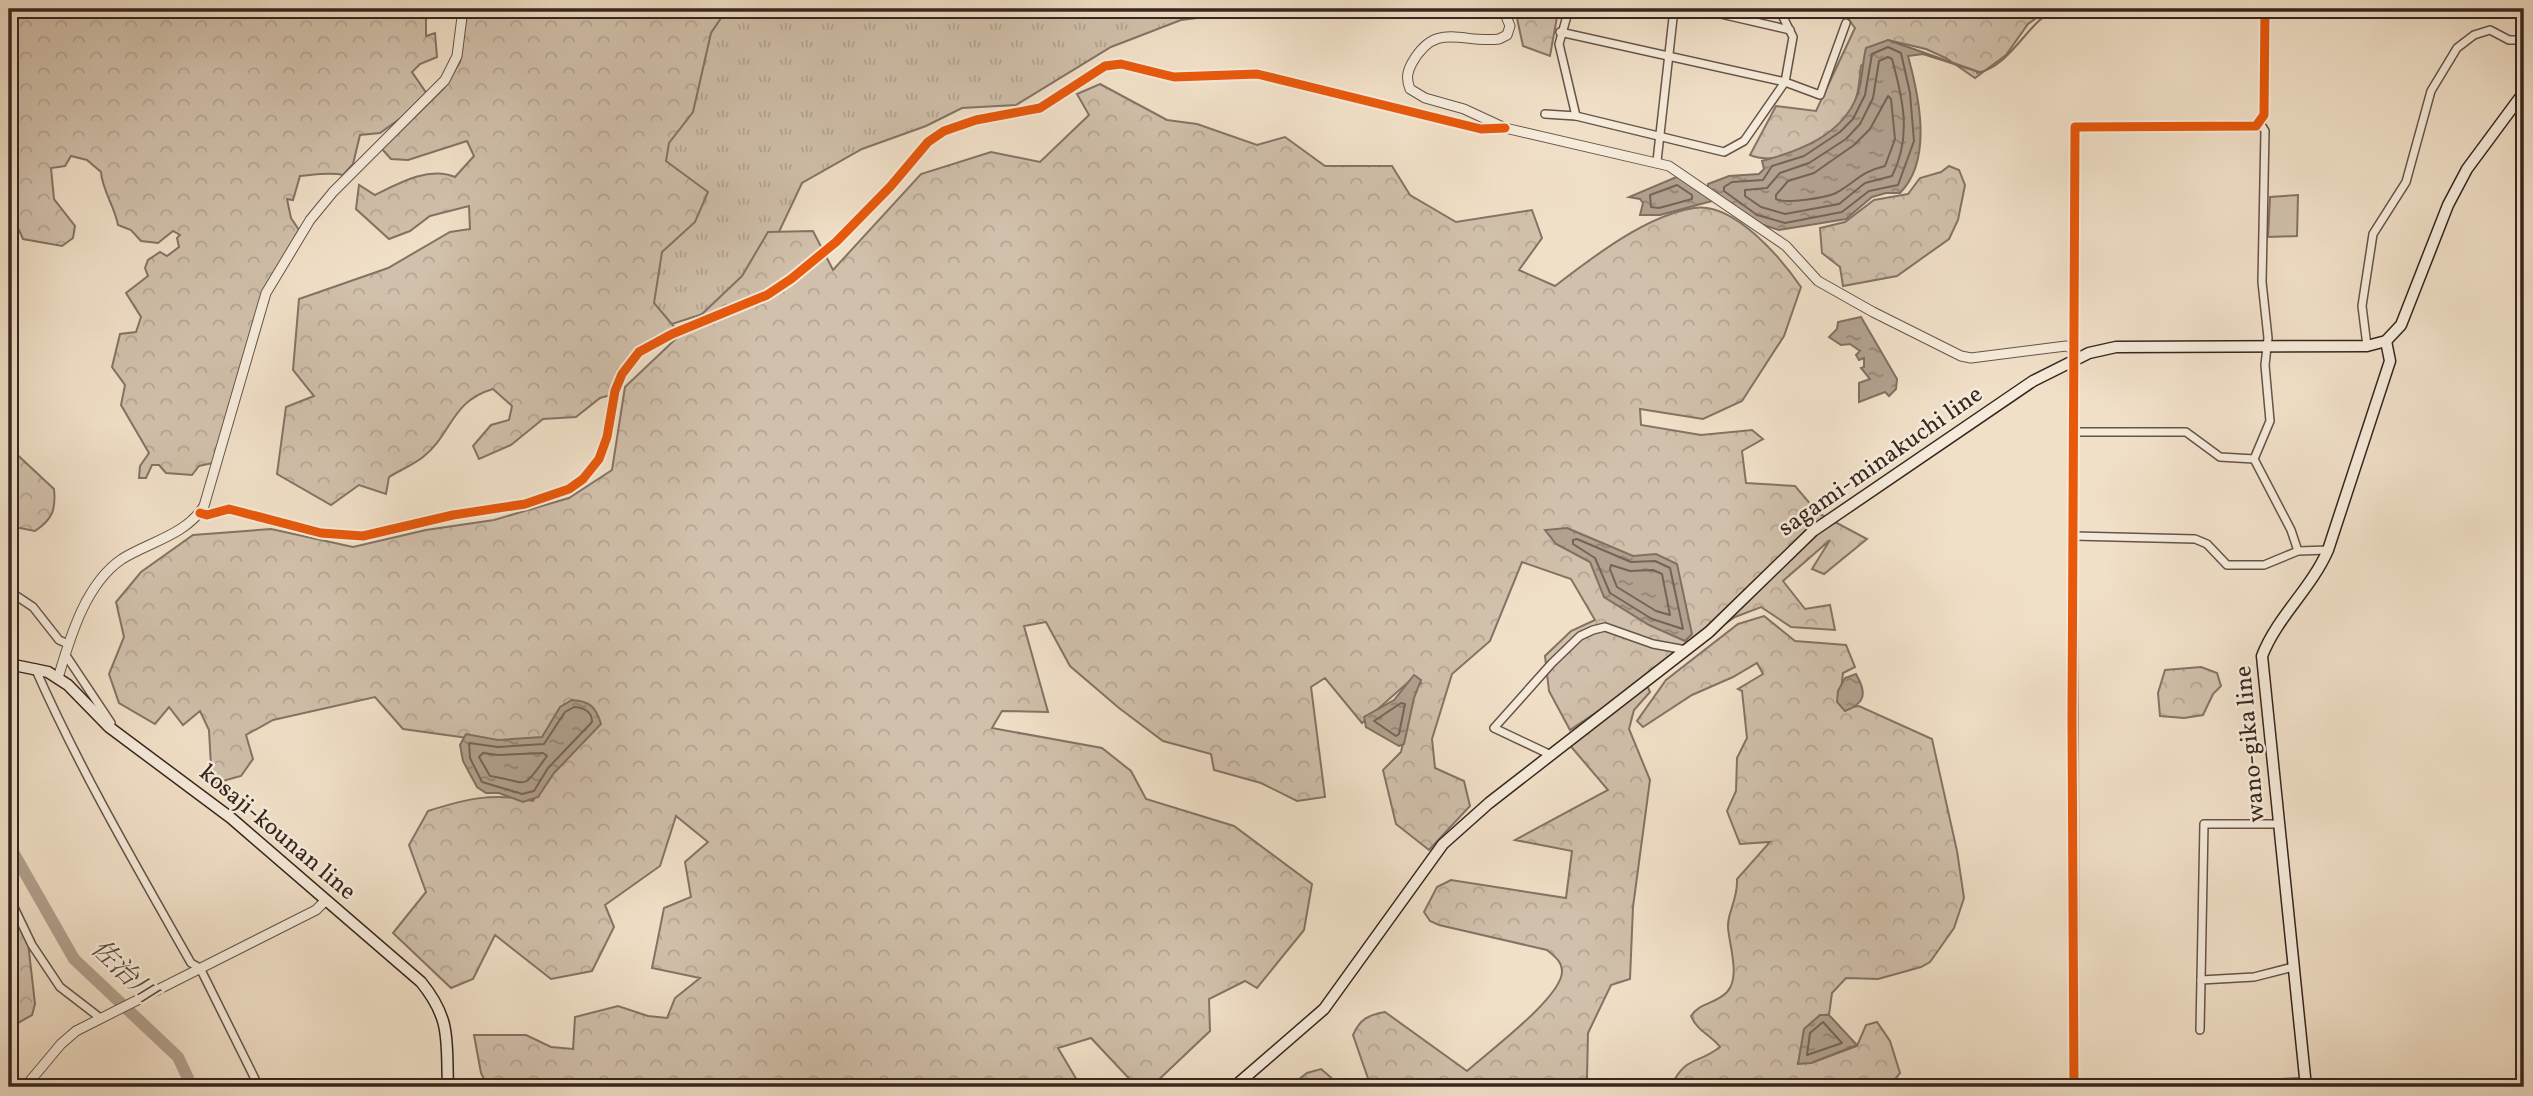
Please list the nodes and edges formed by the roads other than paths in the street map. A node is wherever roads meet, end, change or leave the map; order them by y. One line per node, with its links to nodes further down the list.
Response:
1 (463, 9): 29 (street)
2 (1503, 9): 20 (street)
3 (1569, 9): 10 (street)
4 (1674, 9): 13 (street)
5 (1699, 9): 9 (street)
6 (1779, 9): 9 (street)
7 (2265, 9): 19 (street)
8 (1846, 23): 15 (street)
9 (1790, 30): 15 (street)
10 (1560, 32): 13 (street); 18 (street)
11 (2524, 40): 24 (street)
12 (2524, 55): 14 (main road)
13 (1668, 58): 15 (street); 21 (street)
14 (2524, 70)
15 (1785, 82): 21 (street)
16 (2524, 92): 23 (main road)
17 (1545, 114): 18 (street)
18 (1576, 116): 21 (street)
19 (2260, 123): 25 (street); 26 (street)
20 (1505, 128): 22 (street); 29 (street)
21 (1657, 137): 22 (street)
22 (1657, 161): 26 (street)
23 (2386, 341): 24 (main road, sagami-minakuchi line); 31 (main road, wano-gika line)
24 (2367, 346): 25 (main road, sagami-minakuchi line)
25 (2266, 347): 26 (main road, sagami-minakuchi line); 28 (street)
26 (2073, 354): 27 (street); 35 (main road, sagami-minakuchi line)
27 (2074, 432): 28 (street); 30 (street)
28 (2254, 459): 32 (street)
29 (200, 513): 34 (street)
30 (2074, 536): 32 (street); 56 (street)
31 (2328, 550): 32 (street); 42 (main road, wano-gika line)
32 (2298, 551)
33 (9, 591): 34 (street)
34 (68, 644): 36 (street)
35 (1687, 650): 41 (main road, sagami-minakuchi line); 41 (street)
36 (65, 654): 39 (street); 40 (street)
37 (9, 664): 38 (main road, kosaji-kounan line)
38 (35, 668): 39 (main road, kosaji-kounan line); 46 (street)
39 (58, 678): 40 (main road, kosaji-kounan line)
40 (109, 727): 44 (main road, kosaji-kounan line)
41 (1551, 755): 55 (main road, sagami-minakuchi line)
42 (2279, 824): 45 (main road, wano-gika line); 47 (street)
43 (9, 897): 48 (street)
44 (325, 901): 46 (street); 54 (main road, kosaji-kounan line)
45 (2293, 967): 47 (street); 50 (main road, wano-gika line)
46 (200, 968): 48 (street); 53 (street)
47 (2201, 980): 49 (street)
48 (99, 1017): 52 (street)
49 (2200, 1030)
50 (2306, 1084): 51 (street)
51 (2230, 1085)
52 (25, 1087)
53 (259, 1087)
54 (448, 1087)
55 (1234, 1087)
56 (2074, 1087)

